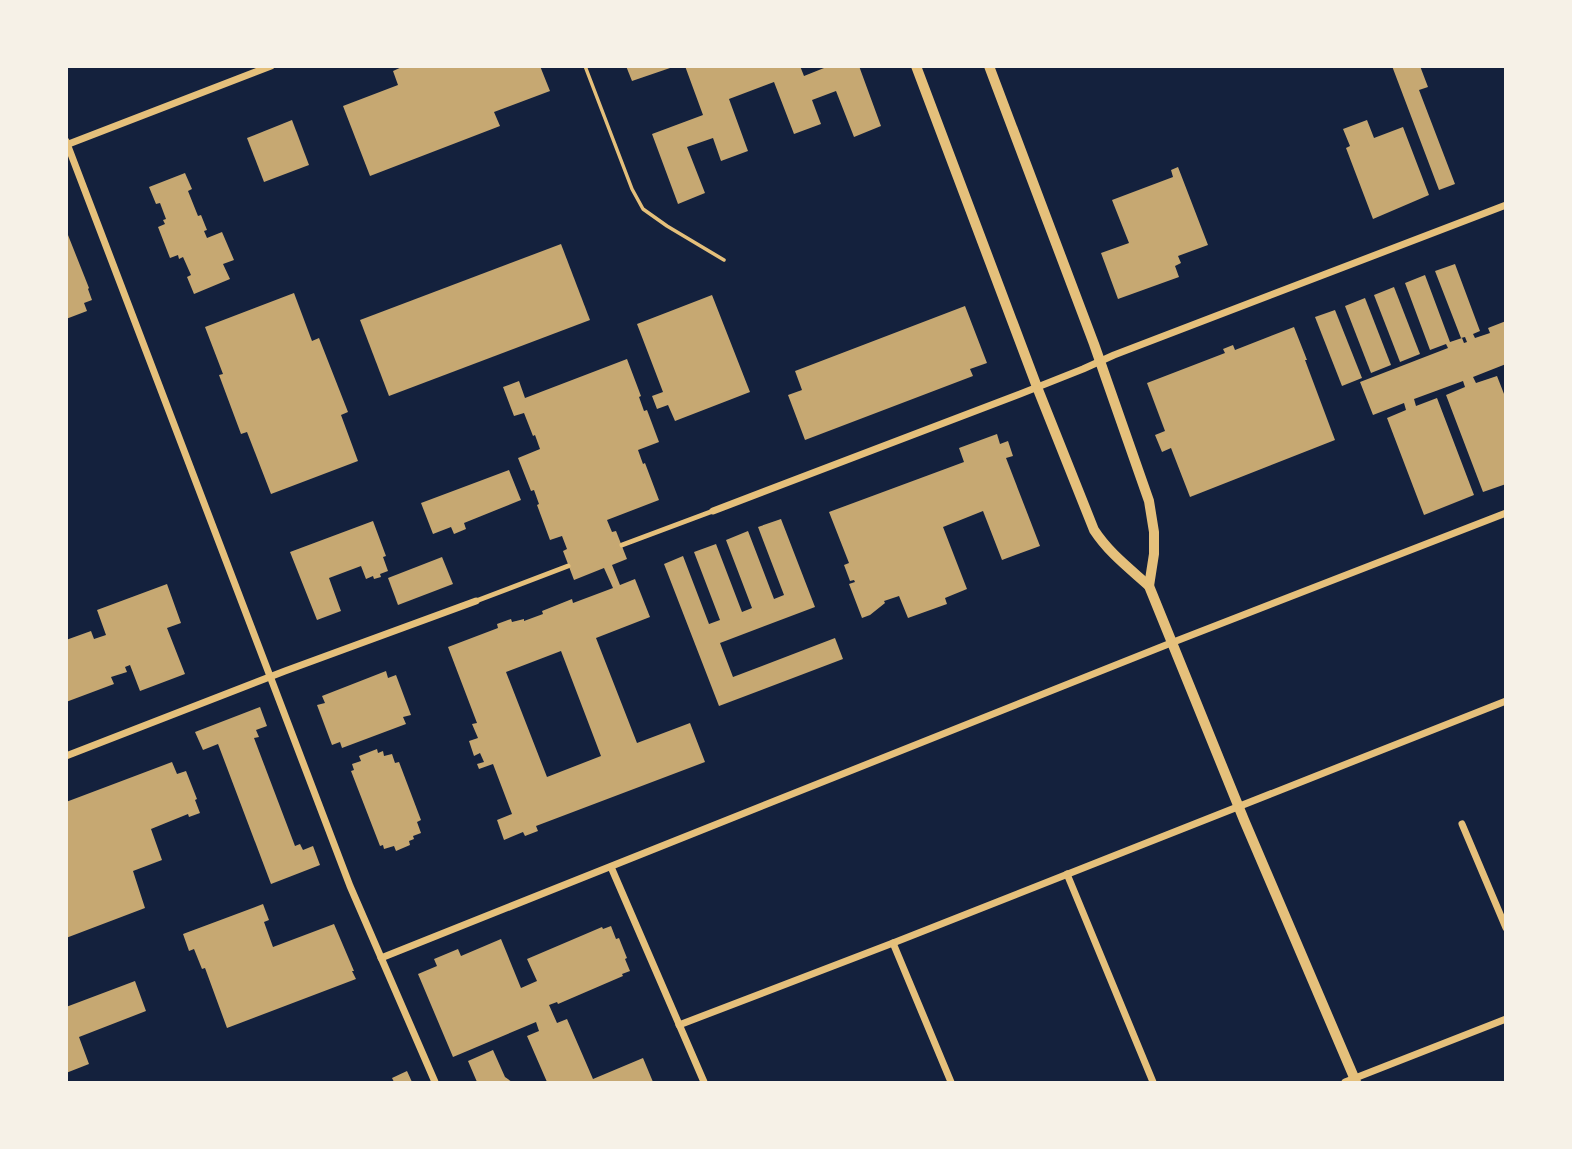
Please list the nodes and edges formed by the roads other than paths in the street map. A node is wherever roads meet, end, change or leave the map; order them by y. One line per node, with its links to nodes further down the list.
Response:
1 (271, 66): 5 (street)
2 (585, 66): 7 (lane)
3 (916, 66): 9 (street)
4 (989, 66): 8 (street)
5 (67, 143): 17 (street)
6 (1506, 205): 8 (street)
7 (724, 260)
8 (1100, 361): 9 (street); 14 (street)
9 (1037, 387): 10 (street); 14 (street)
10 (713, 511): 12 (street)
11 (1506, 513): 16 (street)
12 (622, 545)
13 (568, 566): 15 (street)
14 (1149, 586): 16 (street)
15 (476, 601): 17 (street)
16 (1171, 643): 20 (street); 22 (street)
17 (271, 677): 19 (street); 26 (street)
18 (1506, 701): 20 (street)
19 (66, 756)
20 (1238, 807): 23 (street); 29 (street)
21 (1462, 824): 24 (street)
22 (611, 867): 26 (street); 28 (street)
23 (1067, 874): 25 (street); 33 (street)
24 (1506, 928)
25 (893, 943): 28 (street); 32 (street)
26 (381, 958): 30 (street)
27 (1506, 1019): 29 (street)
28 (679, 1025): 31 (street)
29 (1352, 1081)
30 (435, 1083)
31 (704, 1083)
32 (951, 1083)
33 (1153, 1083)

